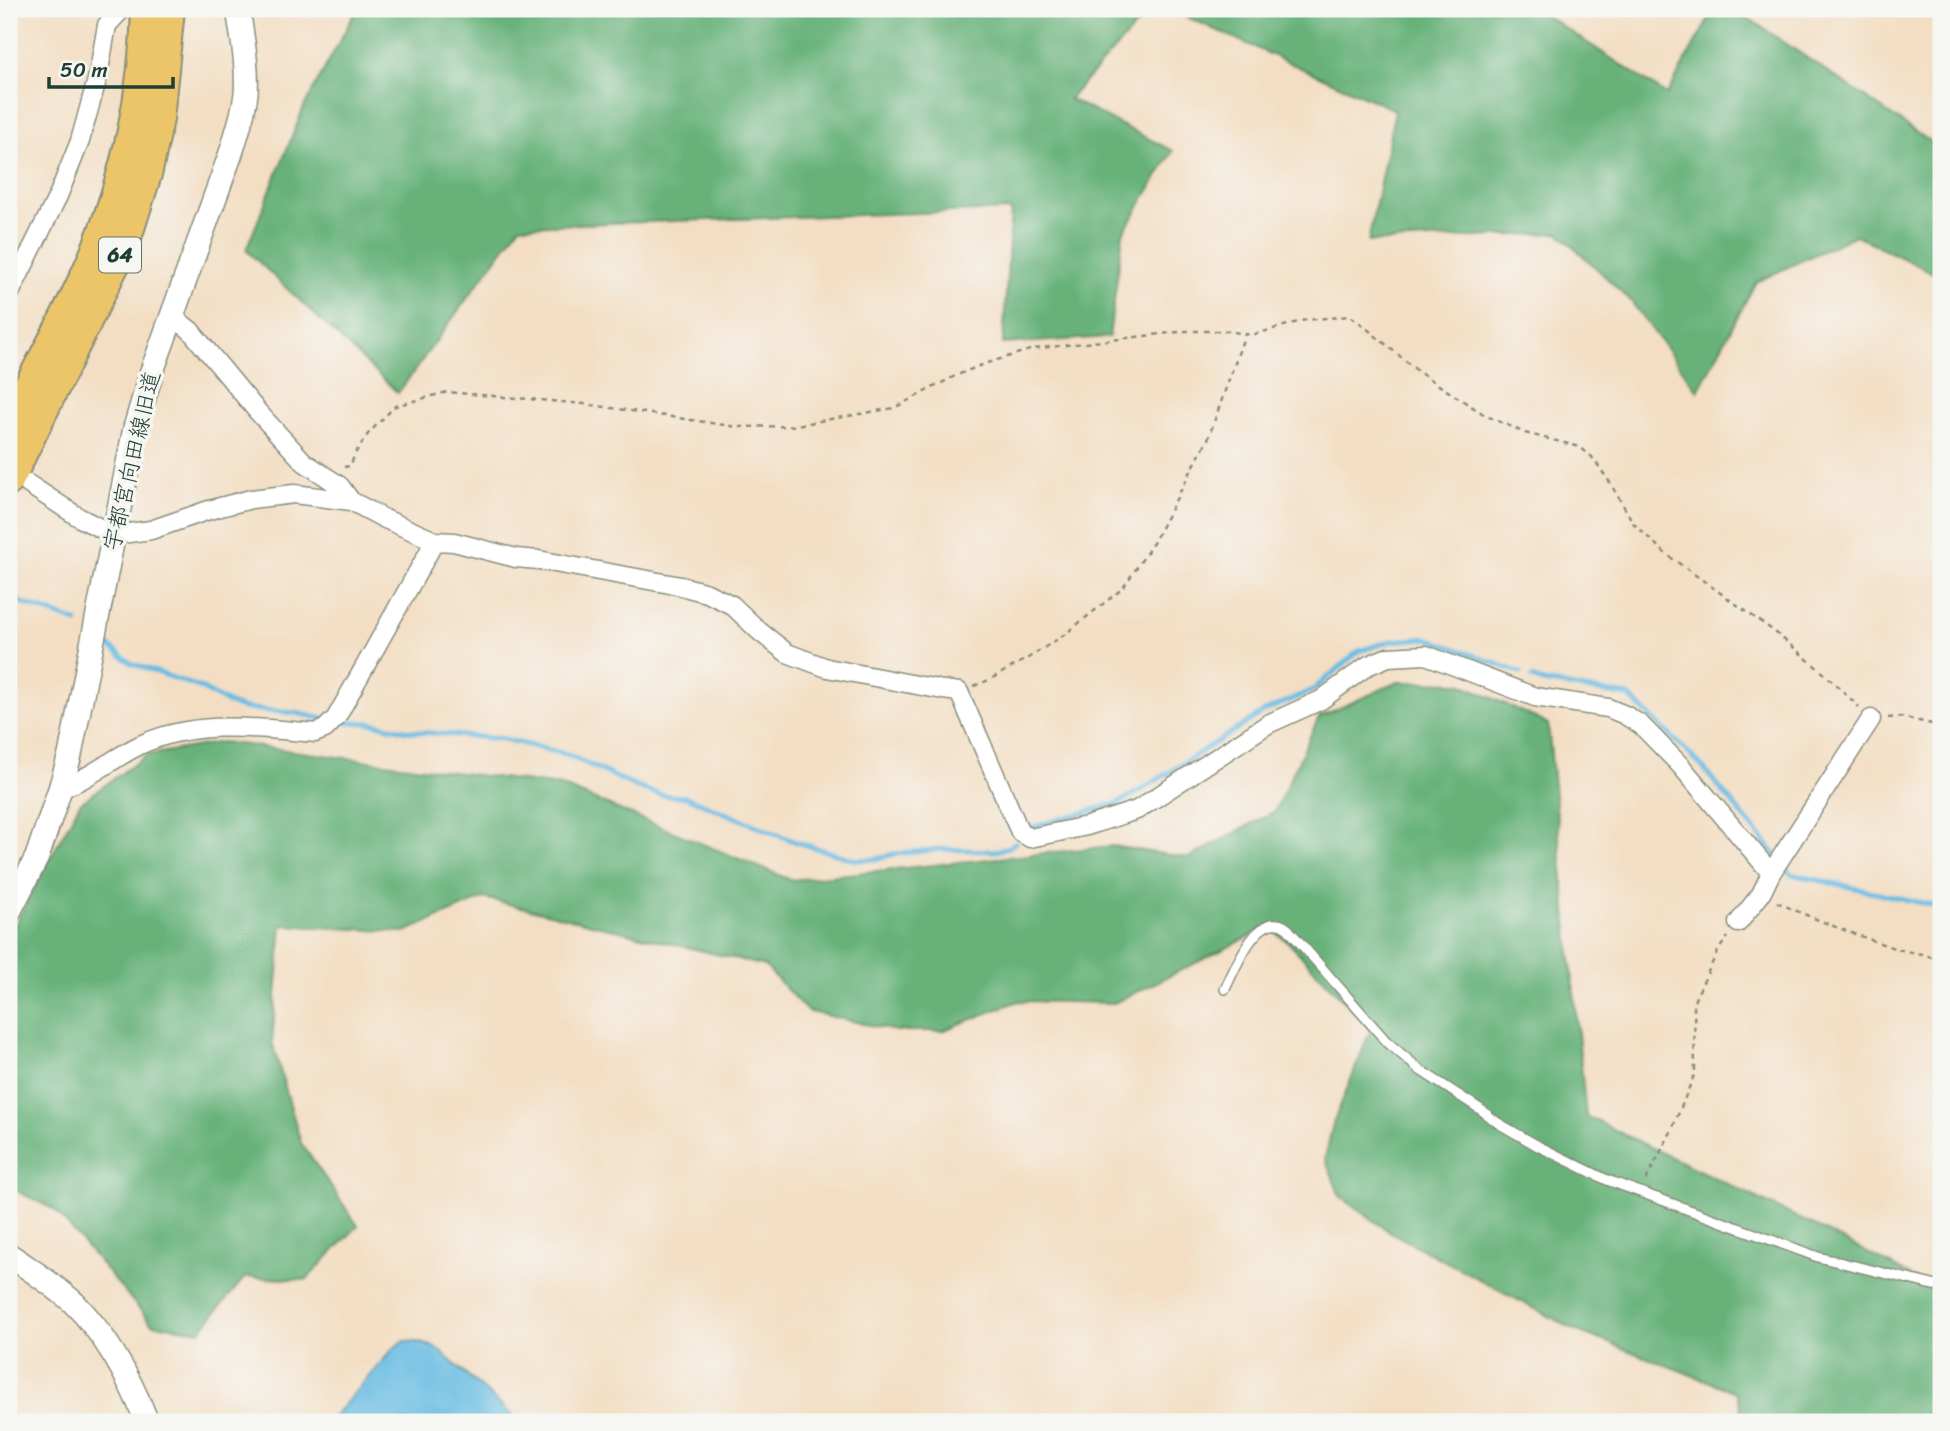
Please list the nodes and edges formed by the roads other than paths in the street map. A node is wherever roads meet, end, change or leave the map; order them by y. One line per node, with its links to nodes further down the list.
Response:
1 (122, 9): 5 (street)
2 (146, 9): 7 (main road, 64)
3 (170, 9): 8 (main road, 64)
4 (238, 9): 6 (street, 宇都宮向田線旧道)
5 (9, 295)
6 (172, 316): 9 (street); 10 (street, 宇都宮向田線旧道)
7 (9, 424)
8 (18, 482): 10 (street)
9 (351, 501): 10 (street); 11 (street)
10 (114, 535): 13 (street, 宇都宮向田線旧道)
11 (435, 541): 13 (street); 14 (street)
12 (1871, 719): 14 (street)
13 (60, 789): 15 (street, 宇都宮向田線旧道)
14 (1771, 873): 16 (street)
15 (9, 912)
16 (1738, 923)
17 (1225, 989): 19 (lane)
18 (9, 1255): 20 (street)
19 (1941, 1287)
20 (147, 1422)

